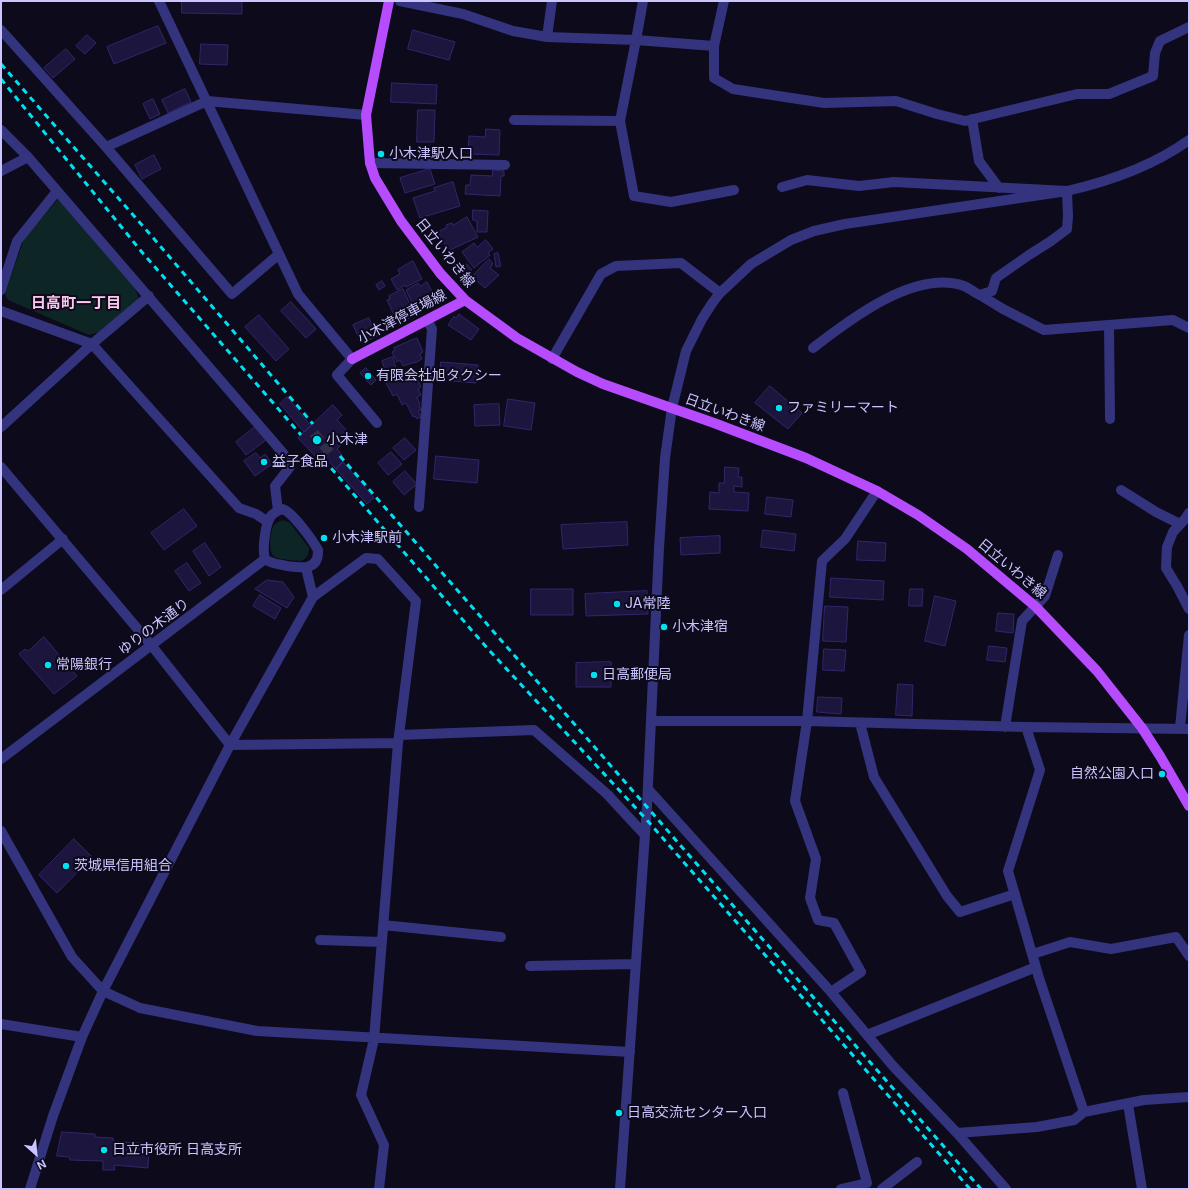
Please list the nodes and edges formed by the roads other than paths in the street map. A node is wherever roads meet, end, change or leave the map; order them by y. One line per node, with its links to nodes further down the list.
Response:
1 (159, 1): 12 (street)
2 (389, 1): 13 (main road, 日立いわき線)
3 (400, 1): 9 (street)
4 (552, 1): 9 (street)
5 (642, 1): 10 (street)
6 (724, 1): 11 (street)
7 (1189, 27): 14 (street)
8 (1, 30): 19 (street)
9 (547, 37): 10 (street)
10 (636, 40): 11 (street); 16 (street)
11 (714, 46): 14 (street)
12 (207, 101): 13 (street); 19 (street); 29 (street)
13 (366, 115): 21 (main road, 日立いわき線)
14 (972, 119): 25 (street)
15 (514, 120): 16 (street)
16 (620, 121): 26 (street)
17 (1, 130): 20 (street)
18 (1189, 140): 28 (street)
19 (106, 147): 29 (street)
20 (28, 157): 23 (street); 27 (street)
21 (370, 163): 22 (street); 34 (main road, 日立いわき線)
22 (505, 165)
23 (1, 171)
24 (782, 187): 25 (street)
25 (999, 188): 28 (street)
26 (734, 190)
27 (57, 191): 30 (street); 32 (street)
28 (1067, 191): 31 (street); 33 (street)
29 (278, 255): 41 (street)
30 (1, 290)
31 (720, 293): 42 (street); 43 (street)
32 (149, 296): 39 (street); 51 (street)
33 (980, 296): 37 (street); 40 (street)
34 (465, 300): 36 (main road, 小木津停車場線); 42 (main road, 日立いわき線)
35 (1, 311): 39 (street)
36 (427, 320): 41 (main road, 小木津停車場線); 50 (street)
37 (1109, 325): 38 (street); 44 (street)
38 (1189, 328)
39 (92, 344): 46 (street); 53 (street)
40 (813, 348)
41 (352, 359): 45 (street)
42 (552, 359): 43 (main road, 日立いわき線)
43 (672, 408): 49 (main road, 日立いわき線); 65 (street)
44 (1110, 419)
45 (377, 423)
46 (1, 427)
47 (1, 467): 55 (street)
48 (1122, 490): 54 (street)
49 (877, 491): 61 (main road, 日立いわき線); 66 (street)
50 (419, 507)
51 (278, 510): 53 (street); 58 (street)
52 (1189, 513): 54 (street)
53 (268, 522): 57 (street)
54 (1180, 524): 62 (street)
55 (63, 539): 59 (street); 64 (street)
56 (1058, 555): 61 (street)
57 (265, 560): 58 (street); 64 (street, ゆりの木通り)
58 (306, 568): 60 (street)
59 (1, 590)
60 (313, 596): 72 (street); 73 (street)
61 (1036, 607): 68 (street); 70 (main road, 日立いわき線)
62 (1189, 609)
63 (1189, 634): 71 (street)
64 (152, 646): 73 (street); 74 (street, ゆりの木通り)
65 (651, 721): 66 (street); 75 (street)
66 (807, 721): 67 (street); 90 (street)
67 (860, 723): 68 (street); 79 (street)
68 (1005, 727): 69 (street)
69 (1026, 728): 70 (street); 79 (street)
70 (1142, 728): 71 (street); 76 (main road, 日立いわき線)
71 (1184, 728)
72 (399, 739): 73 (street); 78 (street); 80 (street)
73 (230, 745): 89 (street)
74 (1, 759)
75 (648, 789): 78 (street); 90 (street)
76 (1189, 806)
77 (1, 831): 89 (street)
78 (644, 834): 86 (street)
79 (1015, 894): 84 (street)
80 (383, 924): 81 (street); 83 (street)
81 (501, 937)
82 (320, 940): 83 (street)
83 (382, 942): 94 (street)
84 (1033, 954): 85 (street); 88 (street)
85 (1189, 956)
86 (636, 964): 87 (street); 95 (street)
87 (530, 966)
88 (1036, 967): 92 (street); 99 (street)
89 (103, 991): 93 (street); 94 (street)
90 (831, 992): 92 (street)
91 (1, 1024): 93 (street)
92 (867, 1035): 100 (street)
93 (82, 1038): 103 (street)
94 (374, 1039): 95 (street); 104 (street)
95 (630, 1052): 105 (street)
96 (843, 1093): 102 (street)
97 (1189, 1097): 98 (street)
98 (1128, 1104): 99 (street); 110 (street)
99 (1084, 1112): 100 (street)
100 (957, 1133): 109 (street)
101 (917, 1162): 108 (street)
102 (867, 1183): 106 (street); 107 (street)
103 (30, 1189)
104 (379, 1189)
105 (620, 1189)
106 (841, 1189)
107 (878, 1189)
108 (882, 1189)
109 (1006, 1189)
110 (1142, 1189)

